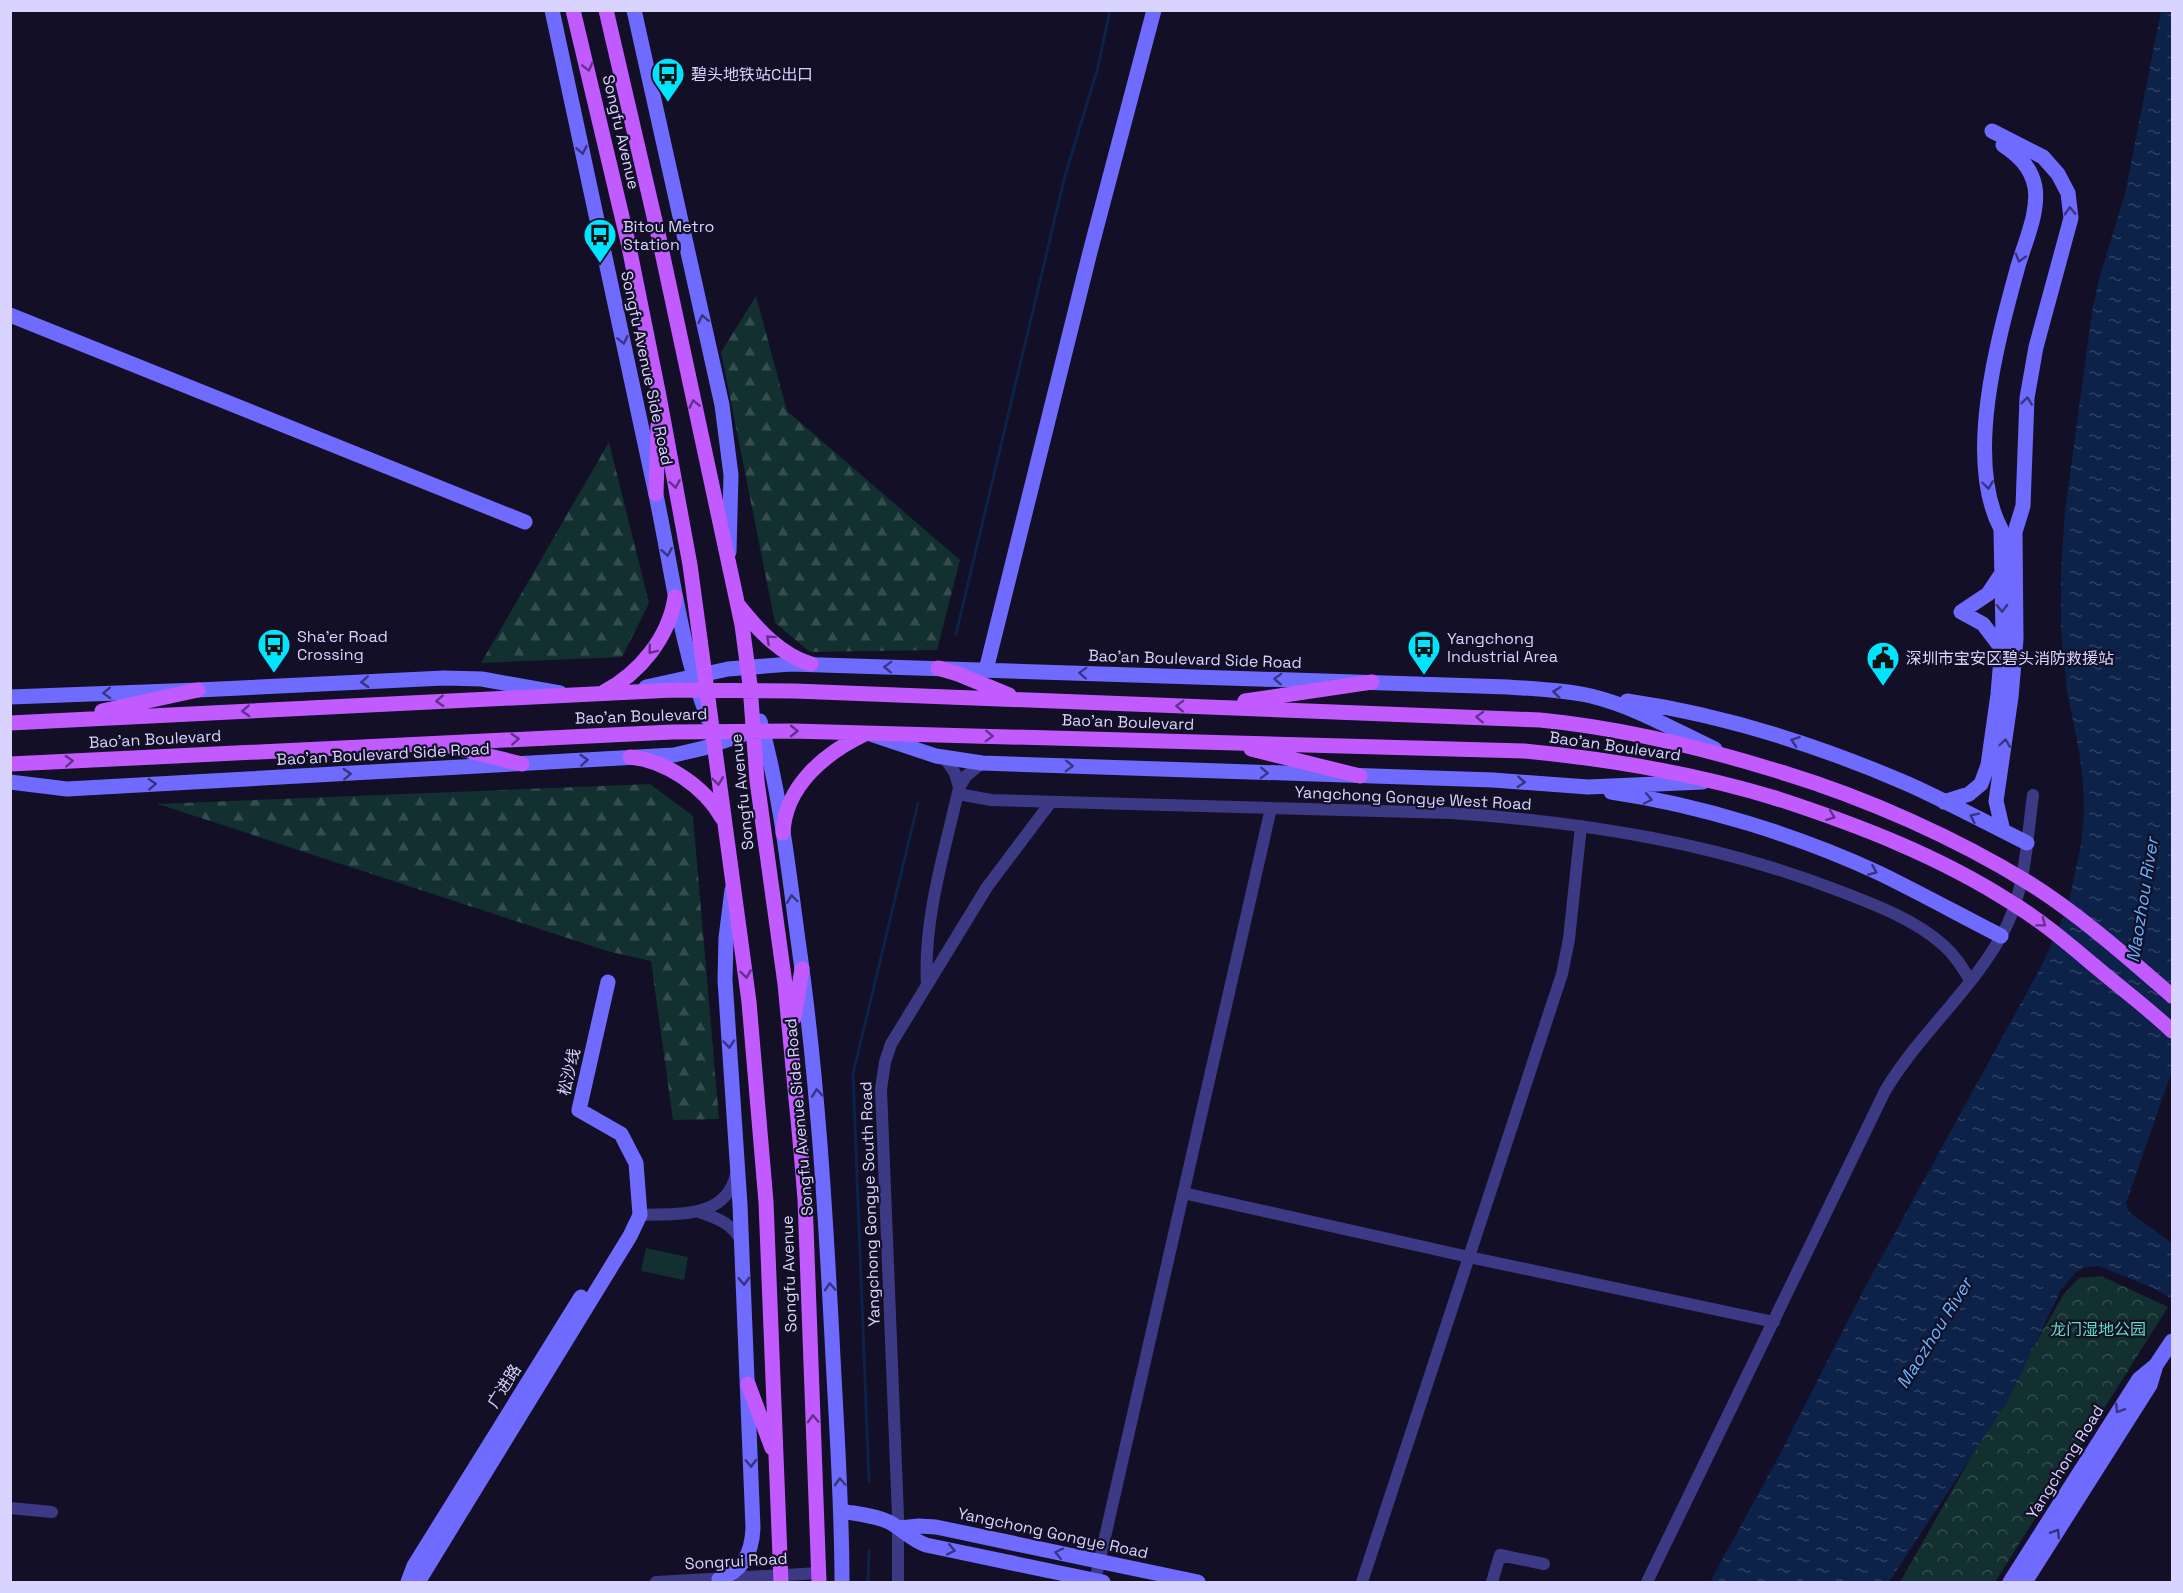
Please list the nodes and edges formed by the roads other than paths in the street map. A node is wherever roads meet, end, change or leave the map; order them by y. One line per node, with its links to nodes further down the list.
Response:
1 (552, 10): 8 (main road, Songfu Avenue Side Road, one-way to 8)
2 (573, 10): 7 (main road, Songfu Avenue, one-way to 7)
3 (606, 10): 10 (main road, Songfu Avenue, one-way to 3)
4 (634, 10): 10 (main road, one-way to 4)
5 (1154, 10): 18 (main road)
6 (10, 315): 9 (main road)
7 (659, 396): 8 (main road); 19 (main road, Songfu Avenue, one-way to 19)
8 (656, 494): 12 (main road, Songfu Avenue Side Road, one-way to 12)
9 (525, 522)
10 (728, 564): 13 (main road, Songfu Avenue)
11 (2002, 573): 14 (main road, one-way to 14); 14 (main road); 53 (main road, one-way to 11)
12 (675, 597): 19 (main road, Songfu Avenue Side Road); 23 (main road, one-way to 23)
13 (737, 603): 15 (main road, one-way to 13); 16 (main road, Songfu Avenue)
14 (2002, 649): 49 (main road)
15 (810, 664): 16 (main road, Bao'an Boulevard Side Road); 17 (main road, Bao'an Boulevard Side Road, one-way to 15)
16 (748, 667): 19 (main road, Bao'an Boulevard Side Road); 22 (main road, Songfu Avenue)
17 (938, 668): 18 (main road, Bao'an Boulevard Side Road); 27 (main road)
18 (986, 670): 20 (main road, Bao'an Boulevard Side Road, one-way to 18)
19 (700, 682): 22 (main road, Bao'an Boulevard); 23 (main road, Bao'an Boulevard); 33 (main road, Songfu Avenue)
20 (1372, 682): 25 (main road, Bao'an Boulevard Side Road, one-way to 20); 28 (main road)
21 (198, 690): 24 (main road, one-way to 21); 26 (main road, one-way to 26); 29 (main road)
22 (751, 690): 27 (main road, Bao'an Boulevard); 31 (main road, Songfu Avenue)
23 (602, 693): 24 (main road, Bao'an Boulevard)
24 (569, 694): 29 (main road, Bao'an Boulevard, one-way to 29)
25 (1590, 696): 38 (main road, Bao'an Boulevard Side Road); 49 (main road, one-way to 25)
26 (10, 697)
27 (1030, 700): 28 (main road, Bao'an Boulevard, one-way to 27)
28 (1204, 706): 38 (main road, Bao'an Boulevard, one-way to 28)
29 (56, 721): 30 (main road, Bao'an Boulevard)
30 (10, 723)
31 (758, 731): 32 (main road, Bao'an Boulevard, one-way to 32); 33 (main road, Bao'an Boulevard); 54 (main road, Songfu Avenue Side Road); 64 (main road, Songfu Avenue)
32 (868, 733): 34 (main road, Bao'an Boulevard, one-way to 34); 37 (main road); 54 (main road)
33 (713, 738): 35 (main road, Bao'an Boulevard, one-way to 33); 36 (main road, Bao'an Boulevard Side Road); 51 (main road, Songfu Avenue, one-way to 51)
34 (1207, 742): 42 (main road); 44 (main road, Bao'an Boulevard)
35 (434, 743): 40 (main road, Bao'an Boulevard, one-way to 35); 41 (main road)
36 (630, 757): 41 (main road, Bao'an Boulevard Side Road, one-way to 36); 51 (main road)
37 (944, 757): 39 (main road); 46 (street)
38 (1748, 762): 62 (main road, Bao'an Boulevard, bridge)
39 (982, 763): 42 (main road, one-way to 42); 46 (street)
40 (10, 764)
41 (522, 764): 43 (main road, Bao'an Boulevard Side Road, one-way to 41)
42 (1360, 776): 45 (main road, one-way to 45)
43 (10, 782)
44 (1723, 783): 45 (main road); 63 (main road, Bao'an Boulevard, one-way to 63, bridge)
45 (1569, 786): 57 (main road, one-way to 57)
46 (958, 791): 48 (street, Yangchong Gongye West Road); 61 (street)
47 (2033, 795): 55 (street)
48 (1051, 802): 50 (street, Yangchong Gongye West Road); 61 (street, Yangchong Gongye South Road)
49 (1944, 802): 53 (main road, one-way to 49)
50 (1271, 808): 52 (street, Yangchong Gongye West Road); 66 (street)
51 (724, 822): 56 (main road, Songfu Avenue)
52 (1581, 826): 59 (street, Yangchong Gongye West Road); 70 (street)
53 (2003, 831): 55 (main road)
54 (783, 833): 58 (main road, Songfu Avenue Side Road, one-way to 54)
55 (2027, 843): 57 (street)
56 (733, 882): 65 (main road, one-way to 65); 75 (main road, Songfu Avenue, one-way to 75)
57 (2001, 936): 59 (street)
58 (802, 969): 64 (main road); 77 (main road, Songfu Avenue Side Road, one-way to 58)
59 (1970, 980): 71 (street)
60 (608, 982): 68 (main road, 松沙线)
61 (927, 984): 79 (street, Yangchong Gongye South Road)
62 (2172, 996)
63 (2172, 1031)
64 (791, 1044): 82 (main road, Songfu Avenue, one-way to 64)
65 (738, 1166): 67 (street); 69 (main road)
66 (1183, 1193): 70 (street); 80 (street)
67 (699, 1212): 68 (street); 69 (street)
68 (640, 1215): 85 (main road, 广进路); 86 (main road, 广进路)
69 (742, 1243): 74 (main road, one-way to 74)
70 (1469, 1257): 71 (street); 92 (street)
71 (1773, 1322): 94 (street)
72 (2172, 1341): 73 (main road, Yangchong Road)
73 (2156, 1365): 95 (main road, Yangchong Road, one-way to 95); 96 (main road, Yangchong Road, one-way to 73)
74 (748, 1384): 75 (main road); 83 (main road, one-way to 83)
75 (777, 1467): 84 (main road, Songfu Avenue)
76 (10, 1508): 78 (street)
77 (841, 1511): 79 (main road, Yangchong Gongye Road); 88 (main road, Songfu Avenue Side Road)
78 (52, 1512)
79 (898, 1528): 80 (main road, Yangchong Gongye Road, one-way to 79); 89 (street, Yangchong Gongye South Road); 90 (main road, Yangchong Gongye Road, one-way to 90)
80 (1099, 1561): 90 (street); 91 (main road, Yangchong Gongye Road)
81 (1544, 1564): 93 (street)
82 (819, 1578): 84 (street, Songrui Road)
83 (719, 1579): 84 (street, Songrui Road); 87 (street, Songrui Road)
84 (781, 1579)
85 (408, 1582)
86 (418, 1582)
87 (656, 1582)
88 (842, 1582)
89 (898, 1582)
90 (1099, 1582)
91 (1198, 1582)
92 (1362, 1582)
93 (1492, 1582)
94 (1647, 1582)
95 (2010, 1582)
96 (2025, 1582)

